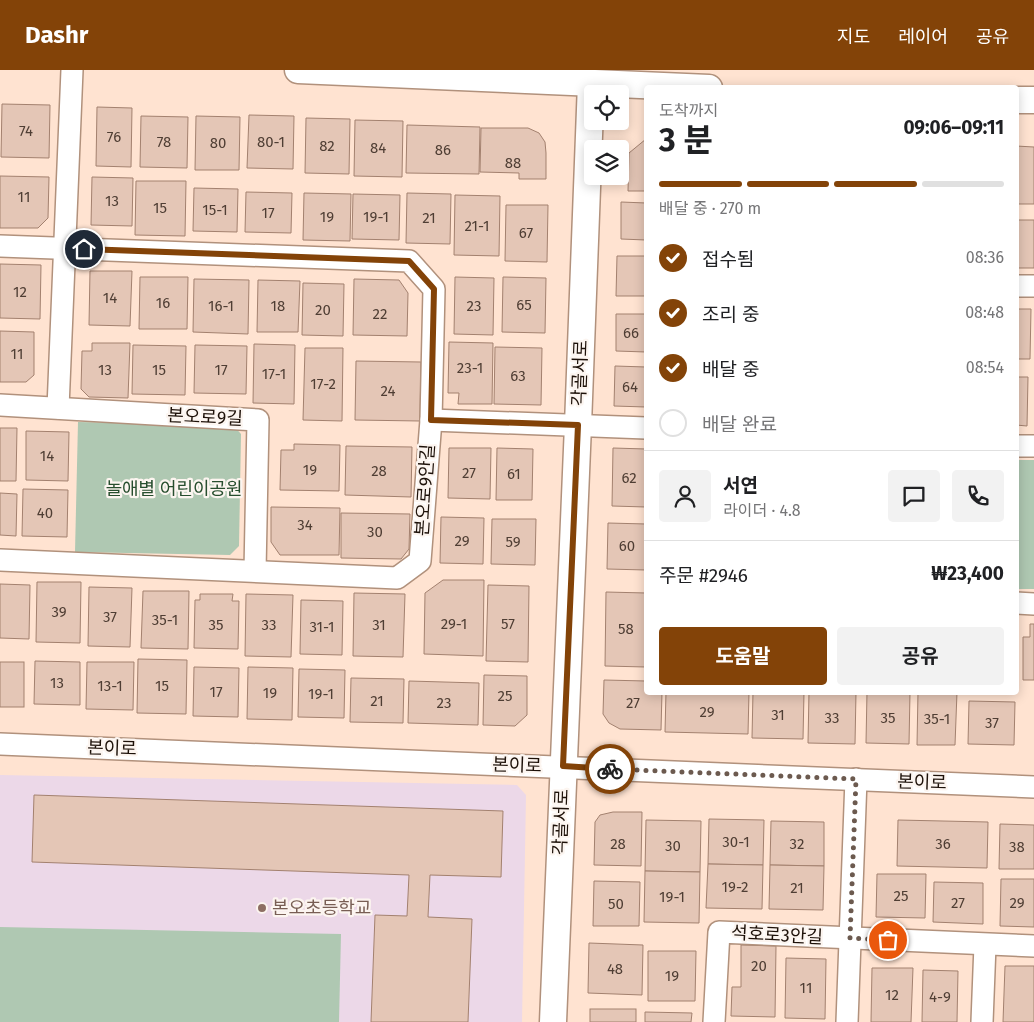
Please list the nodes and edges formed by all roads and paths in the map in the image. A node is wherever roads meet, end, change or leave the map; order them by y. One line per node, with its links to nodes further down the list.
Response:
1 (72, 70): 9 (street)
2 (298, 70): 3 (street)
3 (486, 74): 4 (street)
4 (590, 83): 5 (street); 15 (street, 각골서로)
5 (644, 85)
6 (1019, 100): 7 (street)
7 (1034, 100)
8 (0, 246): 9 (street, 본오로9안길)
9 (65, 249): 13 (street); 14 (street, 본오로9안길)
10 (1019, 286): 11 (street)
11 (1034, 286)
12 (0, 405): 13 (street, 본오로9길)
13 (58, 408): 20 (street, 본오로9길)
14 (431, 420): 15 (street); 20 (street, 본오로9안길)
15 (578, 425): 16 (street); 24 (street, 각골서로)
16 (644, 428)
17 (1019, 446): 18 (street)
18 (1034, 446)
19 (0, 560): 20 (street, 본오로9안길)
20 (254, 572)
21 (1019, 603): 22 (street)
22 (1034, 604)
23 (0, 744): 24 (street, 본이로)
24 (563, 766): 25 (street, 본이로); 30 (street, 각골서로)
25 (856, 779): 26 (street, 본이로); 27 (street)
26 (1034, 787)
27 (850, 938): 28 (street, 석호로3안길); 31 (street, 석호로3안길); 32 (street)
28 (985, 945): 29 (street, 석호로3안길); 33 (street)
29 (1034, 946)
30 (553, 1022)
31 (714, 1022)
32 (846, 1022)
33 (982, 1022)

